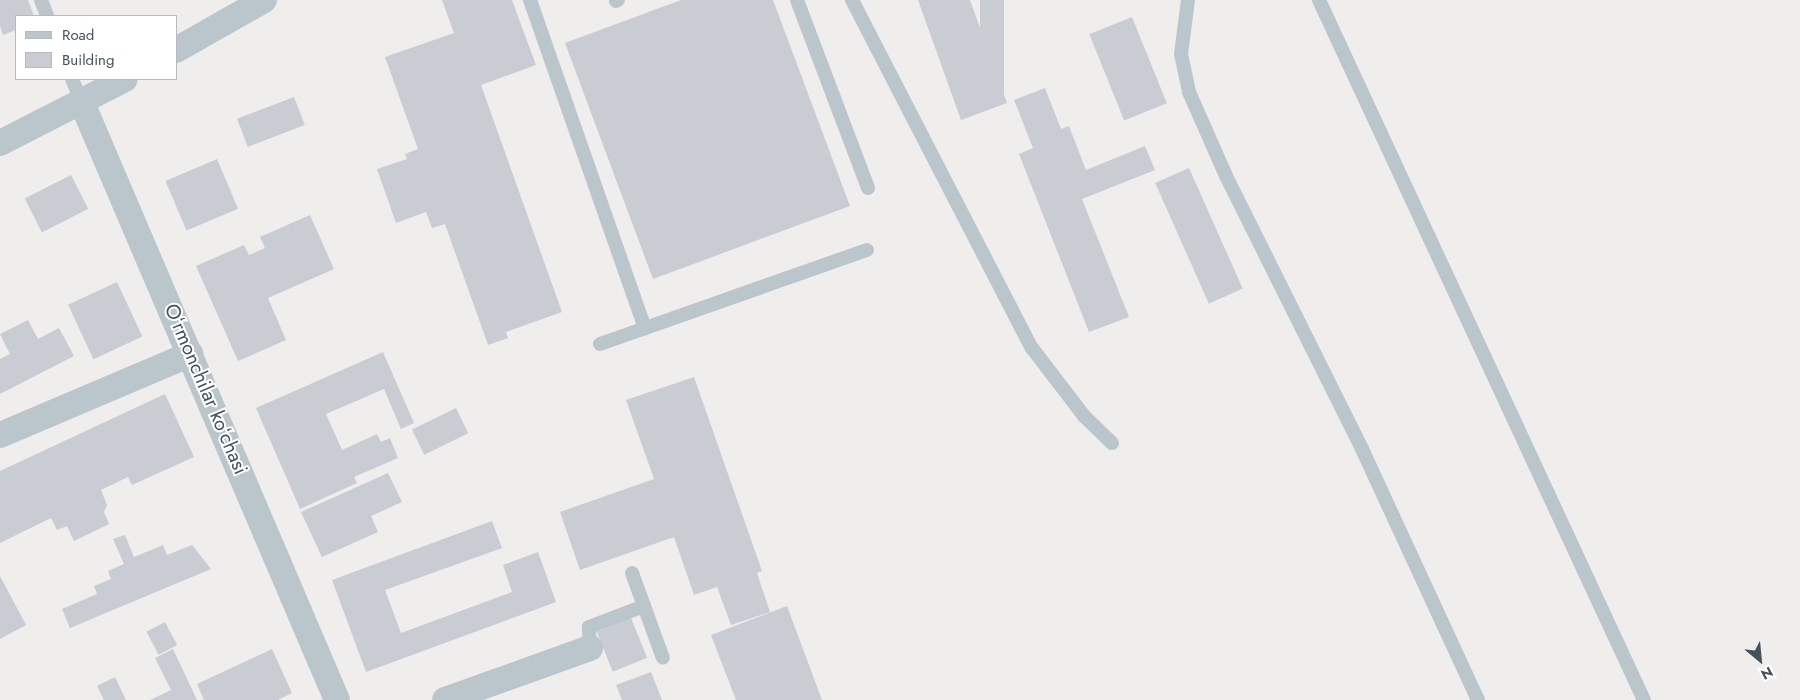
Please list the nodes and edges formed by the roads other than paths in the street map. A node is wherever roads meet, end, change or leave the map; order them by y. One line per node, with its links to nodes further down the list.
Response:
1 (40, 0): 8 (lane)
2 (264, 0): 9 (street)
3 (530, 0): 16 (lane)
4 (797, 0): 14 (lane)
5 (852, 0): 20 (lane)
6 (1188, 0): 27 (lane)
7 (1319, 0): 28 (lane)
8 (47, 15)
9 (178, 49)
10 (72, 80): 12 (lane, Oʻrmonchilar koʻchasi)
11 (123, 80): 12 (street)
12 (82, 103): 13 (street); 18 (street, Oʻrmonchilar koʻchasi)
13 (0, 144)
14 (868, 188)
15 (867, 250): 16 (lane)
16 (645, 328): 17 (lane)
17 (600, 344)
18 (191, 354): 19 (street); 25 (street, Oʻrmonchilar koʻchasi)
19 (0, 435)
20 (1112, 443)
21 (632, 573): 22 (lane)
22 (644, 606): 23 (lane); 24 (lane)
23 (590, 648): 26 (street)
24 (663, 658)
25 (337, 700)
26 (445, 700)
27 (1478, 700)
28 (1644, 700)

